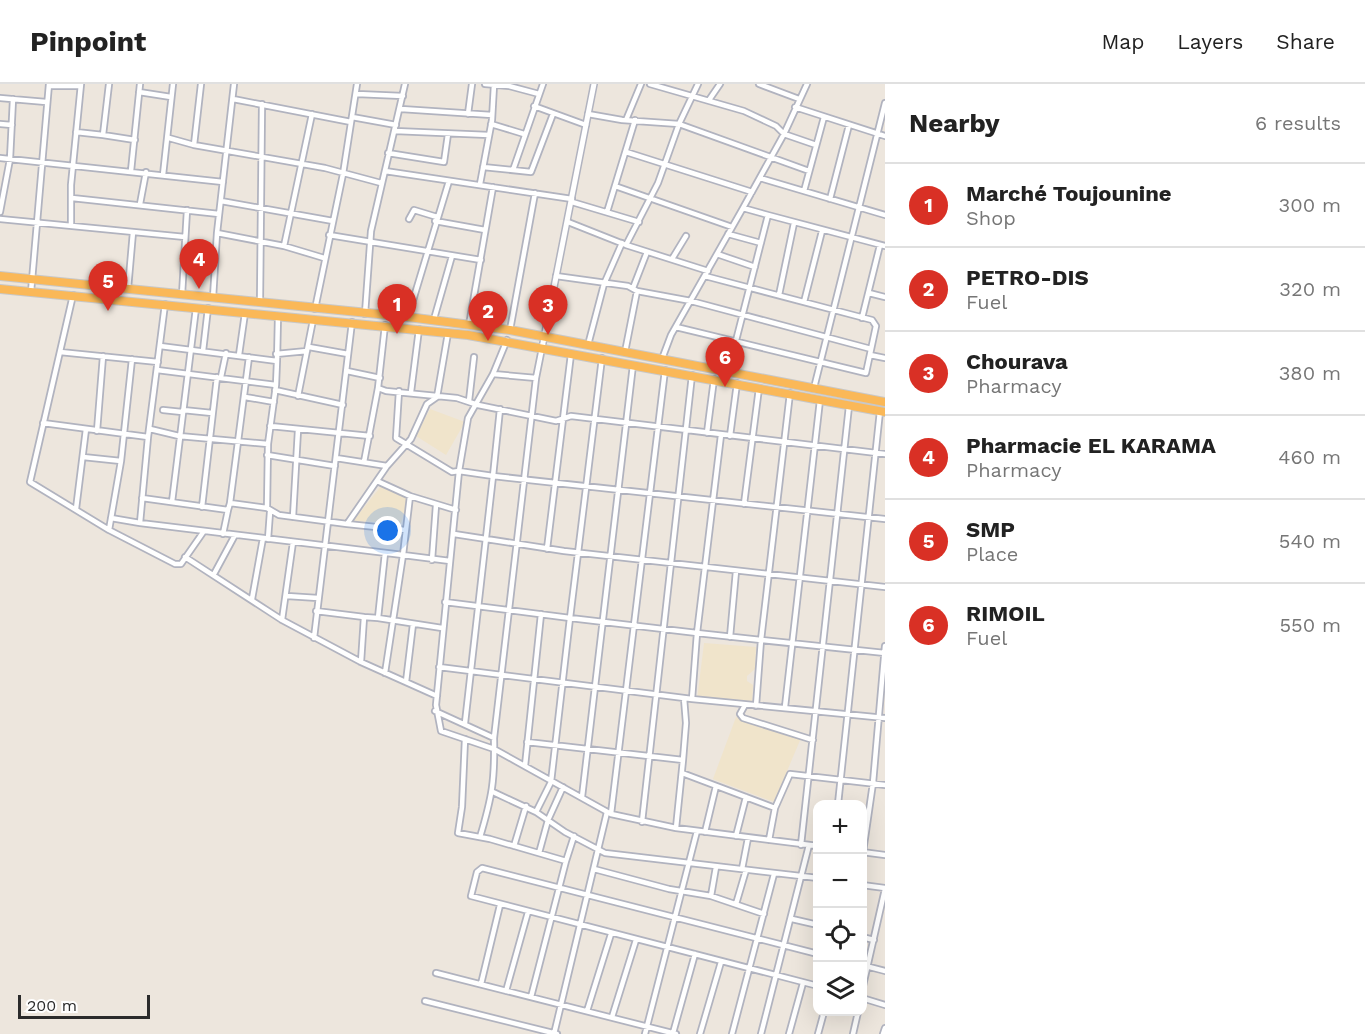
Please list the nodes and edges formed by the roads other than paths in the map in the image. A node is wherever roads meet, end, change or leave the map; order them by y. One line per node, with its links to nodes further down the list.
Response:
1 (109, 84): 60 (street)
2 (140, 84): 21 (street)
3 (173, 84): 26 (street)
4 (201, 84): 65 (street)
5 (234, 84): 29 (street)
6 (357, 84): 22 (street)
7 (405, 84): 25 (street)
8 (472, 84): 39 (street)
9 (485, 84): 20 (street)
10 (543, 84): 23 (street)
11 (594, 84): 41 (street)
12 (641, 84): 45 (street)
13 (650, 84): 24 (street)
14 (698, 84): 24 (street)
15 (720, 84): 31 (street)
16 (760, 84): 30 (street)
17 (807, 84): 30 (street)
18 (49, 85): 19 (street); 32 (street)
19 (80, 85): 55 (street)
20 (494, 85): 23 (street); 42 (street)
21 (139, 92): 26 (street); 64 (street)
22 (357, 94): 25 (street); 44 (street)
23 (539, 94): 35 (street)
24 (693, 95): 31 (street); 50 (street)
25 (403, 96): 37 (street)
26 (171, 97): 63 (street)
27 (0, 98): 28 (street)
28 (13, 99): 32 (street); 51 (street)
29 (233, 99): 34 (street); 67 (street)
30 (799, 99): 36 (street)
31 (709, 100): 59 (street)
32 (46, 102): 74 (street)
33 (885, 103): 56 (street)
34 (262, 104): 38 (street); 70 (street)
35 (534, 106): 40 (street); 58 (street)
36 (795, 107): 43 (street); 59 (street)
37 (401, 109): 39 (street); 48 (street)
38 (312, 114): 44 (street); 75 (street)
39 (468, 114): 42 (street)
40 (554, 114): 52 (street); 79 (street)
41 (588, 114): 45 (street); 52 (street)
42 (492, 115): 49 (street)
43 (824, 117): 53 (street); 66 (street)
44 (352, 119): 48 (street); 84 (street)
45 (626, 120): 46 (street)
46 (636, 120): 50 (street); 68 (street)
47 (0, 124): 51 (street)
48 (396, 124): 54 (street)
49 (491, 124): 58 (street); 61 (street)
50 (679, 124): 72 (street); 77 (street)
51 (12, 125): 73 (street)
52 (586, 125): 101 (street)
53 (849, 125): 56 (street); 99 (street)
54 (394, 131): 57 (street); 69 (street)
55 (76, 132): 60 (street); 76 (street)
56 (877, 133): 62 (street); 105 (street)
57 (448, 134): 61 (street); 69 (street)
58 (524, 134): 79 (street)
59 (784, 134): 66 (street); 72 (street)
60 (104, 135): 64 (street)
61 (489, 135): 78 (street)
62 (885, 135)
63 (169, 138): 65 (street); 85 (street)
64 (135, 140): 80 (street)
65 (194, 144): 67 (street)
66 (816, 146): 82 (street)
67 (228, 150): 70 (street); 88 (street)
68 (626, 152): 77 (street); 91 (street)
69 (388, 153): 81 (street)
70 (260, 155): 75 (street); 103 (street)
71 (0, 158): 73 (street)
72 (771, 158): 82 (street); 86 (street)
73 (10, 159): 74 (street); 93 (street)
74 (40, 161): 76 (street); 119 (street)
75 (302, 164): 84 (street); 108 (street)
76 (74, 165): 80 (street); 97 (street)
77 (666, 165): 95 (street); 98 (street)
78 (483, 167): 79 (street); 90 (street)
79 (513, 170)
80 (131, 171): 83 (street)
81 (385, 171): 87 (street); 89 (street)
82 (809, 171): 94 (street)
83 (146, 172): 85 (street); 102 (street)
84 (343, 174): 89 (street); 116 (street)
85 (164, 175): 88 (street)
86 (760, 178): 94 (street); 95 (street)
87 (448, 181): 90 (street); 115 (street)
88 (223, 182): 100 (street)
89 (381, 183): 133 (street)
90 (480, 184): 92 (street)
91 (615, 186): 98 (street); 109 (street)
92 (493, 187): 96 (street); 123 (street)
93 (3, 191): 107 (street)
94 (804, 191): 99 (street)
95 (752, 192): 104 (street)
96 (535, 193): 101 (street); 183 (street)
97 (72, 198): 102 (street); 121 (street)
98 (651, 198): 118 (street); 122 (street)
99 (830, 199): 105 (street)
100 (221, 201): 103 (street); 110 (street)
101 (572, 201): 109 (street); 117 (street)
102 (140, 204): 106 (street)
103 (261, 208): 108 (street); 132 (street)
104 (743, 208): 111 (street); 122 (street)
105 (859, 209): 112 (street); 131 (street)
106 (187, 210): 110 (street); 130 (street)
107 (0, 212)
108 (290, 212): 116 (street); 136 (street)
109 (607, 212): 118 (street)
110 (219, 214): 126 (street)
111 (768, 215): 120 (street); 134 (street)
112 (885, 215)
113 (0, 219): 119 (street)
114 (409, 219): 115 (street)
115 (436, 219): 123 (street); 138 (street)
116 (333, 221): 128 (street)
117 (568, 222): 135 (street); 148 (street)
118 (639, 222): 135 (street)
119 (35, 223): 121 (street); 149 (street)
120 (794, 224): 124 (street); 159 (street)
121 (71, 226): 125 (street)
122 (732, 228): 127 (street)
123 (485, 230): 144 (street)
124 (822, 231): 131 (street); 163 (street)
125 (133, 232): 130 (street); 153 (street)
126 (217, 233): 132 (street); 161 (street)
127 (728, 234): 134 (street); 140 (street)
128 (329, 236): 133 (street); 142 (street)
129 (686, 236): 143 (street)
130 (185, 237): 158 (street)
131 (852, 238): 137 (street); 169 (street)
132 (261, 241): 136 (street); 164 (street)
133 (371, 243): 138 (street); 171 (street)
134 (761, 243): 145 (street)
135 (624, 244): 139 (street); 150 (street)
136 (284, 246): 142 (street)
137 (882, 246): 156 (street)
138 (427, 252): 141 (street); 174 (street)
139 (647, 252): 143 (street); 154 (street)
140 (717, 254): 145 (street); 146 (street)
141 (452, 256): 144 (street); 177 (street)
142 (324, 258): 168 (street)
143 (672, 259): 146 (street)
144 (481, 260): 180 (street)
145 (755, 267): 151 (street)
146 (707, 274): 151 (street); 162 (street)
147 (0, 276): 149 (highway)
148 (556, 276): 150 (street); 185 (street)
149 (32, 279): 153 (highway); 155 (street)
150 (604, 284): 154 (street); 189 (street)
151 (750, 288): 159 (street); 172 (street)
152 (0, 289): 155 (highway)
153 (128, 290): 158 (highway)
154 (635, 290): 162 (street); 198 (street)
155 (31, 292): 157 (highway)
156 (869, 292): 160 (street); 175 (street)
157 (73, 295): 165 (highway); 196 (street)
158 (182, 295): 161 (highway)
159 (778, 295): 163 (street)
160 (885, 297)
161 (213, 298): 164 (highway)
162 (691, 301): 172 (street); 181 (street)
163 (804, 302): 169 (street)
164 (260, 303): 168 (highway)
165 (165, 304): 166 (highway); 190 (street)
166 (196, 307): 167 (highway); 194 (street)
167 (208, 308): 170 (highway); 195 (street)
168 (315, 309): 171 (highway)
169 (834, 310): 175 (street); 186 (street)
170 (245, 313): 173 (highway); 202 (street)
171 (365, 314): 174 (highway)
172 (741, 314): 186 (street); 188 (street)
173 (278, 316): 176 (highway); 200 (street)
174 (408, 317): 177 (highway)
175 (862, 318): 193 (street)
176 (313, 320): 178 (highway); 192 (street)
177 (434, 320): 180 (highway)
178 (352, 322): 179 (highway); 201 (street)
179 (385, 325): 182 (highway); 223 (street)
180 (469, 325): 183 (highway)
181 (676, 327): 188 (street); 210 (street)
182 (419, 329): 184 (highway); 233 (street)
183 (510, 330): 185 (highway)
184 (448, 333): 187 (highway); 236 (street)
185 (545, 336): 189 (highway); 191 (street)
186 (824, 337): 193 (street); 214 (street)
187 (507, 340): 191 (highway); 220 (street)
188 (735, 341): 214 (street); 218 (street)
189 (588, 345): 198 (highway)
190 (160, 346): 194 (street); 212 (street)
191 (542, 348): 197 (highway); 224 (street)
192 (308, 349): 200 (street); 201 (street); 235 (street)
193 (871, 349): 203 (street)
194 (190, 350): 195 (street); 219 (street)
195 (203, 351): 199 (street)
196 (60, 352): 204 (street); 253 (street)
197 (571, 352): 207 (highway); 251 (street)
198 (625, 352): 210 (highway)
199 (226, 353): 202 (street); 222 (street)
200 (276, 354): 211 (street)
201 (348, 354): 216 (street)
202 (239, 355): 205 (street)
203 (870, 355): 208 (street); 214 (street)
204 (104, 356): 209 (street); 260 (street)
205 (249, 357): 211 (street); 226 (street)
206 (474, 357): 239 (street)
207 (602, 358): 213 (highway); 252 (street)
208 (885, 358)
209 (132, 359): 212 (street); 264 (street)
210 (662, 359): 218 (highway)
211 (277, 361): 228 (street)
212 (158, 362): 215 (street)
213 (633, 363): 217 (highway); 254 (street)
214 (818, 363): 231 (street)
215 (157, 370): 219 (street); 258 (street)
216 (347, 370): 223 (street); 242 (street)
217 (665, 370): 221 (highway); 256 (street)
218 (729, 372): 231 (highway)
219 (187, 373): 222 (street); 247 (street)
220 (493, 374): 224 (street); 243 (street)
221 (692, 375): 225 (highway); 261 (street)
222 (219, 377): 226 (street); 249 (street)
223 (380, 378): 229 (street)
224 (536, 378): 250 (street)
225 (714, 379): 227 (highway); 263 (street)
226 (247, 381): 228 (street); 237 (street)
227 (737, 383): 230 (highway); 268 (street)
228 (275, 388): 235 (street); 240 (street)
229 (378, 388): 232 (street); 267 (street)
230 (759, 388): 234 (highway); 271 (street)
231 (814, 388): 241 (highway)
232 (399, 392): 233 (street); 275 (street)
233 (411, 392): 236 (street)
234 (790, 393): 238 (highway); 273 (street)
235 (298, 396): 242 (street)
236 (437, 397): 239 (street); 275 (street)
237 (245, 398): 240 (street); 272 (street)
238 (820, 400): 244 (highway); 276 (street)
239 (469, 401): 243 (street)
240 (274, 402): 255 (street)
241 (885, 402)
242 (343, 405): 262 (street)
243 (478, 405): 245 (street); 288 (street)
244 (849, 406): 248 (highway); 277 (street)
245 (500, 409): 250 (street); 289 (street)
246 (163, 410): 247 (street)
247 (182, 411): 249 (street); 266 (street)
248 (883, 412): 278 (street)
249 (212, 413): 270 (street)
250 (532, 414): 251 (street); 290 (street)
251 (565, 417): 252 (street); 292 (street)
252 (593, 420): 254 (street); 293 (street)
253 (43, 423): 257 (street); 306 (street)
254 (626, 423): 256 (street); 294 (street)
255 (270, 426): 259 (street); 274 (street)
256 (657, 427): 261 (street); 295 (street)
257 (86, 429): 260 (street); 281 (street)
258 (150, 429): 266 (street); 269 (street)
259 (298, 430): 262 (street); 283 (street)
260 (98, 431): 264 (street)
261 (686, 431): 263 (street); 297 (street)
262 (339, 433): 267 (street); 282 (street)
263 (707, 433): 265 (street)
264 (123, 434): 269 (street); 284 (street)
265 (721, 435): 268 (street); 299 (street)
266 (179, 436): 270 (street); 300 (street)
267 (370, 436): 285 (street)
268 (730, 436): 271 (street)
269 (148, 437): 298 (street)
270 (209, 438): 272 (street); 305 (street)
271 (751, 438): 273 (street); 302 (street)
272 (239, 441): 274 (street); 301 (street)
273 (783, 442): 276 (street); 304 (street)
274 (268, 444): 280 (street)
275 (407, 445): 287 (street); 288 (street)
276 (814, 445): 277 (street); 310 (street)
277 (844, 450): 278 (street); 311 (street)
278 (874, 453): 279 (street); 313 (street)
279 (885, 454)
280 (267, 455): 283 (street); 308 (street)
281 (83, 457): 284 (street); 306 (street)
282 (336, 458): 285 (street); 286 (street)
283 (298, 460): 286 (street); 312 (street)
284 (121, 461): 314 (street)
285 (364, 462): 287 (street)
286 (335, 466): 316 (street)
287 (387, 466): 291 (street)
288 (459, 471): 289 (street); 309 (street)
289 (493, 476): 290 (street); 326 (street)
290 (525, 479): 292 (street); 328 (street)
291 (377, 482): 296 (street); 318 (street)
292 (556, 482): 293 (street); 330 (street)
293 (585, 485): 294 (street); 332 (street)
294 (618, 489): 295 (street); 335 (street)
295 (649, 494): 297 (street); 336 (street)
296 (410, 496): 303 (street); 320 (street)
297 (679, 496): 299 (street); 339 (street)
298 (142, 498): 300 (street); 317 (street)
299 (713, 500): 302 (street); 340 (street)
300 (172, 502): 305 (street)
301 (230, 503): 307 (street); 308 (street)
302 (744, 504): 304 (street)
303 (436, 505): 309 (street); 337 (street)
304 (776, 506): 310 (street); 343 (street)
305 (202, 507): 307 (street)
306 (76, 509): 319 (street)
307 (228, 510): 322 (street)
308 (269, 510): 312 (street); 325 (street)
309 (456, 510): 323 (street)
310 (806, 510): 311 (street); 344 (street)
311 (837, 514): 313 (street); 345 (street)
312 (293, 517): 316 (street)
313 (867, 517): 315 (street); 346 (street)
314 (111, 518): 317 (street); 319 (street)
315 (885, 519)
316 (327, 522): 318 (street); 329 (street)
317 (140, 523): 321 (street)
318 (347, 524): 320 (street)
319 (109, 530): 334 (street)
320 (405, 530): 333 (street)
321 (204, 531): 322 (street); 334 (street)
322 (223, 534): 324 (street)
323 (454, 534): 326 (street); 338 (street)
324 (235, 535): 325 (street); 342 (street)
325 (266, 538): 327 (street); 350 (street)
326 (486, 539): 328 (street); 352 (street)
327 (293, 542): 329 (street); 348 (street)
328 (517, 544): 330 (street); 353 (street)
329 (324, 546): 331 (street); 349 (street)
330 (547, 549): 332 (street)
331 (385, 553): 333 (street); 357 (street)
332 (578, 553): 335 (street); 358 (street)
333 (403, 555): 337 (street); 360 (street)
334 (185, 557): 342 (street)
335 (611, 557): 336 (street); 361 (street)
336 (641, 559): 339 (street); 363 (street)
337 (432, 560): 338 (street)
338 (450, 561): 351 (street)
339 (670, 562): 340 (street); 365 (street)
340 (704, 567): 341 (street); 366 (street)
341 (736, 571): 343 (street); 367 (street)
342 (214, 574): 350 (street)
343 (767, 574): 344 (street); 369 (street)
344 (798, 577): 345 (street); 370 (street)
345 (830, 581): 346 (street); 371 (street)
346 (860, 584): 347 (street); 373 (street)
347 (885, 587)
348 (287, 596): 349 (street); 359 (street)
349 (318, 598): 354 (street)
350 (252, 599): 359 (street)
351 (446, 602): 352 (street); 364 (street)
352 (478, 606): 353 (street); 377 (street)
353 (509, 610): 355 (street); 379 (street)
354 (316, 611): 356 (street); 368 (street)
355 (542, 614): 358 (street); 380 (street)
356 (364, 617): 357 (street); 375 (street)
357 (378, 618): 360 (street)
358 (570, 618): 361 (street); 382 (street)
359 (282, 620): 368 (street)
360 (394, 621): 362 (street); 378 (street)
361 (602, 622): 363 (street); 383 (street)
362 (413, 624): 364 (street); 381 (street)
363 (634, 626): 365 (street); 384 (street)
364 (442, 628): 376 (street)
365 (664, 629): 366 (street); 385 (street)
366 (697, 633): 367 (street); 388 (street)
367 (730, 637): 369 (street)
368 (314, 638): 375 (street)
369 (761, 640): 370 (street); 390 (street)
370 (791, 643): 371 (street); 391 (street)
371 (823, 646): 373 (street); 392 (street)
372 (885, 646): 374 (street)
373 (854, 651): 374 (street); 394 (street)
374 (885, 653): 395 (street)
375 (361, 662): 378 (street)
376 (439, 667): 377 (street); 386 (street)
377 (471, 671): 379 (street); 397 (street)
378 (385, 674): 381 (street)
379 (502, 675): 380 (street); 398 (street)
380 (533, 679): 382 (street); 401 (street)
381 (406, 682): 386 (street)
382 (561, 682): 383 (street); 402 (street)
383 (593, 686): 384 (street); 404 (street)
384 (626, 690): 385 (street); 405 (street)
385 (655, 694): 387 (street); 406 (street)
386 (437, 696): 393 (street)
387 (684, 698): 388 (street); 407 (street)
388 (692, 699): 389 (street)
389 (745, 705): 390 (street); 400 (street)
390 (756, 706): 391 (street)
391 (785, 707): 392 (street)
392 (817, 710): 394 (street); 400 (street)
393 (435, 711): 397 (street); 399 (street)
394 (848, 713): 395 (street); 411 (street)
395 (877, 717): 396 (street); 413 (street)
396 (885, 718)
397 (465, 723): 398 (street)
398 (494, 738): 403 (street)
399 (465, 740): 403 (street); 433 (street)
400 (813, 740): 410 (street)
401 (527, 742): 402 (street); 408 (street)
402 (556, 745): 404 (street); 412 (street)
403 (494, 749): 408 (street); 417 (street)
404 (588, 749): 405 (street); 418 (street)
405 (618, 752): 406 (street); 424 (street)
406 (649, 756): 407 (street); 426 (street)
407 (683, 760): 409 (street)
408 (525, 766): 412 (street)
409 (682, 773): 415 (street); 428 (street)
410 (809, 776): 411 (street); 422 (street); 436 (street)
411 (840, 779): 413 (street); 420 (street)
412 (551, 782): 416 (street); 423 (street)
413 (873, 783): 414 (street); 427 (street)
414 (885, 785)
415 (716, 786): 419 (street); 430 (street)
416 (563, 787): 418 (street); 425 (street)
417 (493, 792): 421 (street); 433 (street)
418 (582, 797): 424 (street)
419 (746, 797): 422 (street); 432 (street)
420 (838, 800)
421 (526, 806): 423 (street); 439 (street)
422 (775, 807): 435 (street)
423 (536, 812): 425 (street)
424 (609, 813): 426 (street); 440 (street)
425 (548, 820): 431 (street); 442 (street)
426 (642, 822): 428 (street)
427 (867, 824)
428 (676, 828): 429 (street)
429 (697, 831): 430 (street); 445 (street)
430 (705, 832): 432 (street)
431 (574, 836): 440 (street); 444 (street)
432 (736, 836): 434 (street)
433 (480, 837): 439 (street)
434 (748, 838): 435 (street); 448 (street)
435 (769, 840): 436 (street)
436 (801, 845): 437 (street)
437 (809, 845): 438 (street); 450 (street)
438 (813, 845)
439 (514, 846): 442 (street)
440 (598, 850): 445 (street); 447 (street)
441 (867, 853): 443 (street)
442 (539, 854): 444 (street)
443 (885, 855)
444 (566, 861): 454 (street)
445 (688, 864): 446 (street); 455 (street)
446 (716, 867): 448 (street); 456 (street)
447 (594, 869): 455 (street); 457 (street)
448 (744, 870): 449 (street); 458 (street)
449 (774, 874): 450 (street); 461 (street)
450 (802, 877): 451 (street); 464 (street)
451 (813, 878)
452 (867, 886): 453 (street)
453 (885, 889): 471 (street)
454 (559, 890): 457 (street); 459 (street); 463 (street)
455 (681, 890): 456 (street); 462 (street)
456 (711, 896): 458 (street)
457 (588, 897): 462 (street); 466 (street)
458 (736, 904): 461 (street)
459 (500, 905): 460 (street); 484 (street)
460 (528, 912): 463 (street); 486 (street)
461 (764, 914): 469 (street)
462 (675, 916): 469 (street); 473 (street)
463 (552, 918): 466 (street); 487 (street)
464 (792, 919): 465 (street); 472 (street)
465 (813, 924)
466 (582, 926): 467 (street); 490 (street)
467 (611, 934): 470 (street); 492 (street)
468 (867, 938): 471 (street)
469 (757, 939): 472 (street); 479 (street)
470 (636, 940): 473 (street); 495 (street)
471 (874, 940): 477 (street)
472 (785, 945): 474 (street); 482 (street)
473 (667, 947): 475 (street); 497 (street)
474 (813, 953)
475 (695, 954): 476 (street); 499 (street)
476 (721, 962): 479 (street); 503 (street)
477 (867, 963)
478 (867, 966): 480 (street)
479 (749, 970): 482 (street); 504 (street)
480 (885, 971)
481 (436, 973): 484 (street)
482 (777, 975): 483 (street); 505 (street)
483 (803, 982): 485 (street); 506 (street)
484 (481, 984): 486 (street)
485 (813, 985)
486 (506, 991): 487 (street)
487 (531, 997): 490 (street)
488 (867, 1000): 491 (street)
489 (425, 1001): 496 (street)
490 (560, 1004): 492 (street); 501 (street)
491 (885, 1005)
492 (587, 1011): 495 (street)
493 (823, 1016): 507 (street)
494 (857, 1016): 508 (street)
495 (612, 1017): 497 (street)
496 (525, 1026): 500 (street); 501 (street)
497 (647, 1026): 499 (street); 502 (street)
498 (885, 1028): 509 (street)
499 (675, 1033)
500 (523, 1034)
501 (555, 1034)
502 (645, 1034)
503 (700, 1034)
504 (732, 1034)
505 (761, 1034)
506 (789, 1034)
507 (818, 1034)
508 (853, 1034)
509 (884, 1034)

